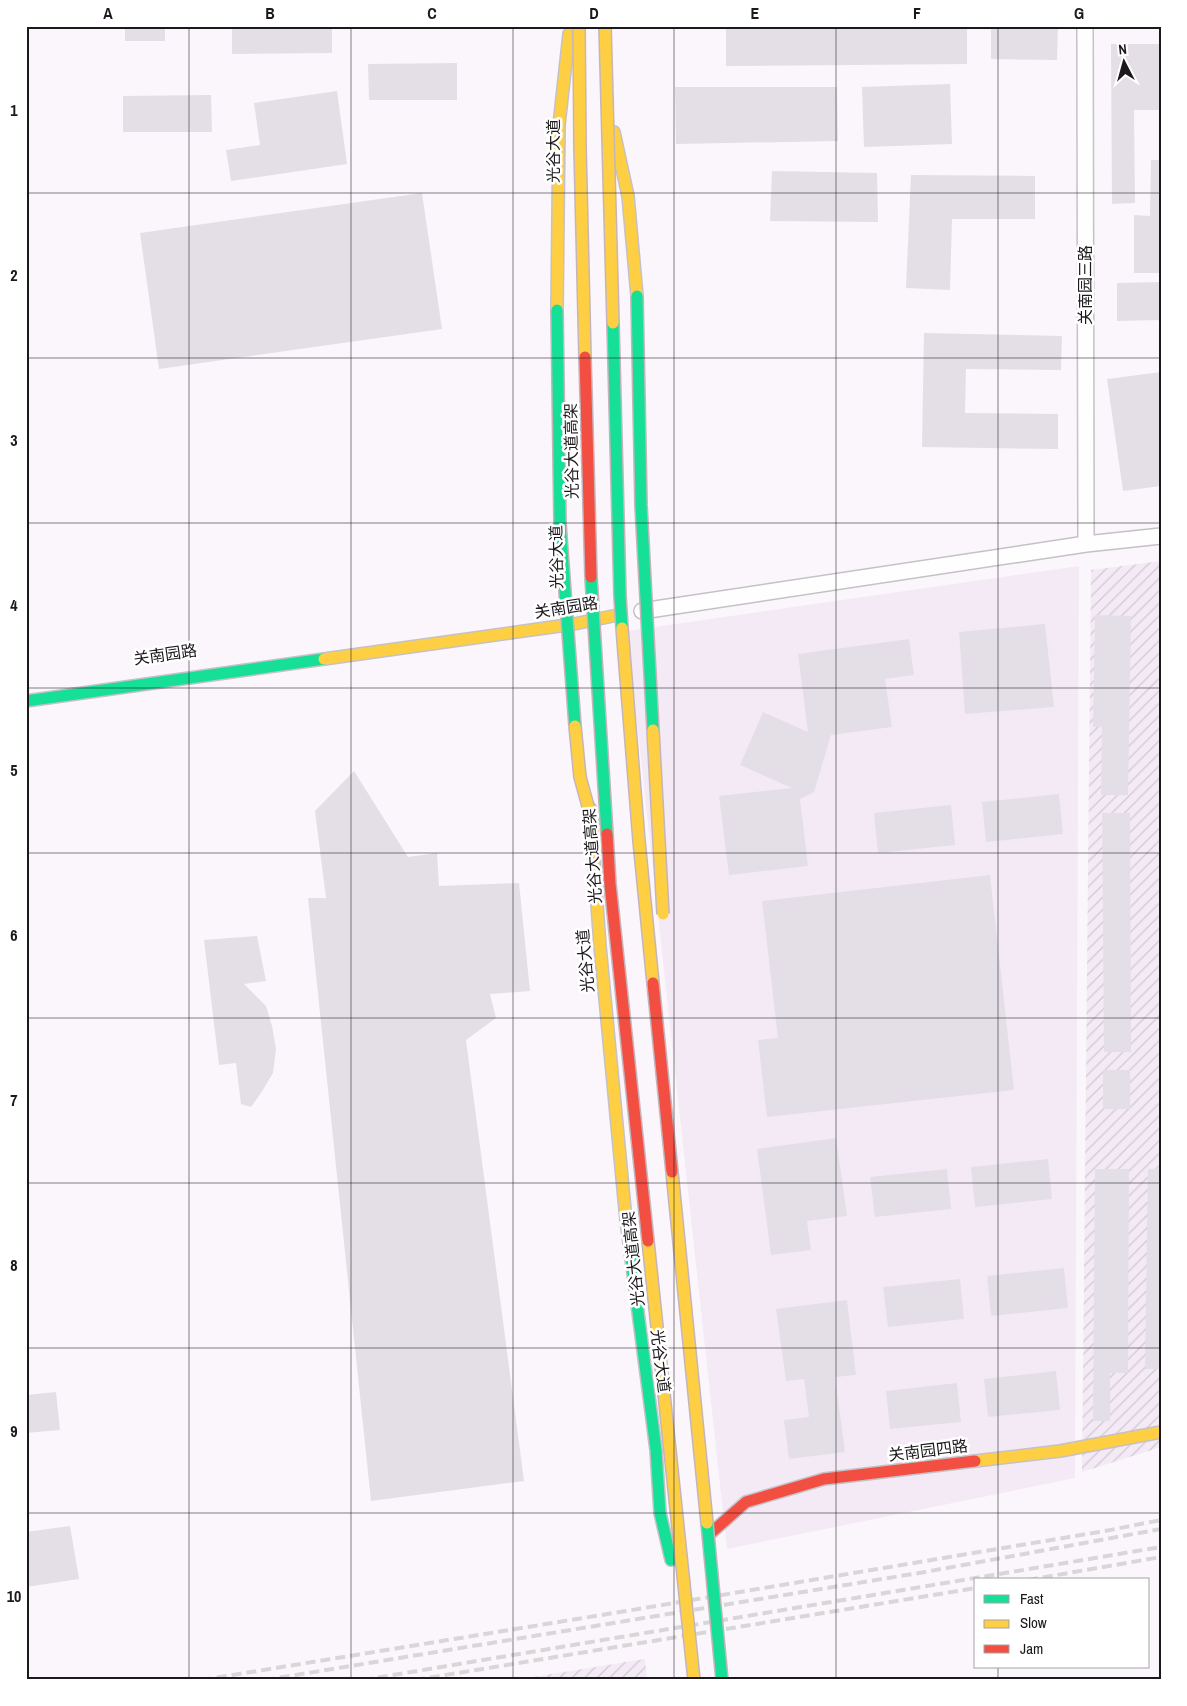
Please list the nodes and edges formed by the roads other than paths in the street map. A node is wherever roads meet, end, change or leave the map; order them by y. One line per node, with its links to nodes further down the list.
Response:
1 (579, 26): 18 (main road, 光谷大道高架, bridge)
2 (605, 26): 21 (main road, bridge)
3 (617, 26): 6 (main road, 光谷大道)
4 (1085, 26): 10 (street, 关南园三路)
5 (569, 30): 7 (main road, 光谷大道); 18 (main road, bridge)
6 (614, 131): 13 (main road, 光谷大道); 19 (main road, bridge)
7 (571, 487)
8 (572, 525): 11 (main road, 光谷大道)
9 (1161, 536): 10 (street)
10 (1086, 544): 13 (street)
11 (572, 611): 12 (main road, 关南园路); 13 (main road, 关南园路); 14 (main road, 光谷大道)
12 (553, 614)
13 (613, 616): 14 (main road, 关南园路); 23 (main road, 光谷大道)
14 (574, 624): 17 (main road, 关南园路); 24 (main road, 光谷大道)
15 (212, 663): 16 (main road, 关南园路)
16 (26, 690)
17 (26, 700)
18 (611, 894): 25 (main road, 光谷大道高架, bridge)
19 (662, 928)
20 (661, 947): 21 (main road, bridge)
21 (656, 1013): 26 (main road, bridge)
22 (1161, 1432): 23 (main road, 关南园四路)
23 (712, 1532): 27 (main road, 光谷大道)
24 (686, 1680)
25 (694, 1680)
26 (722, 1680)
27 (728, 1680)

